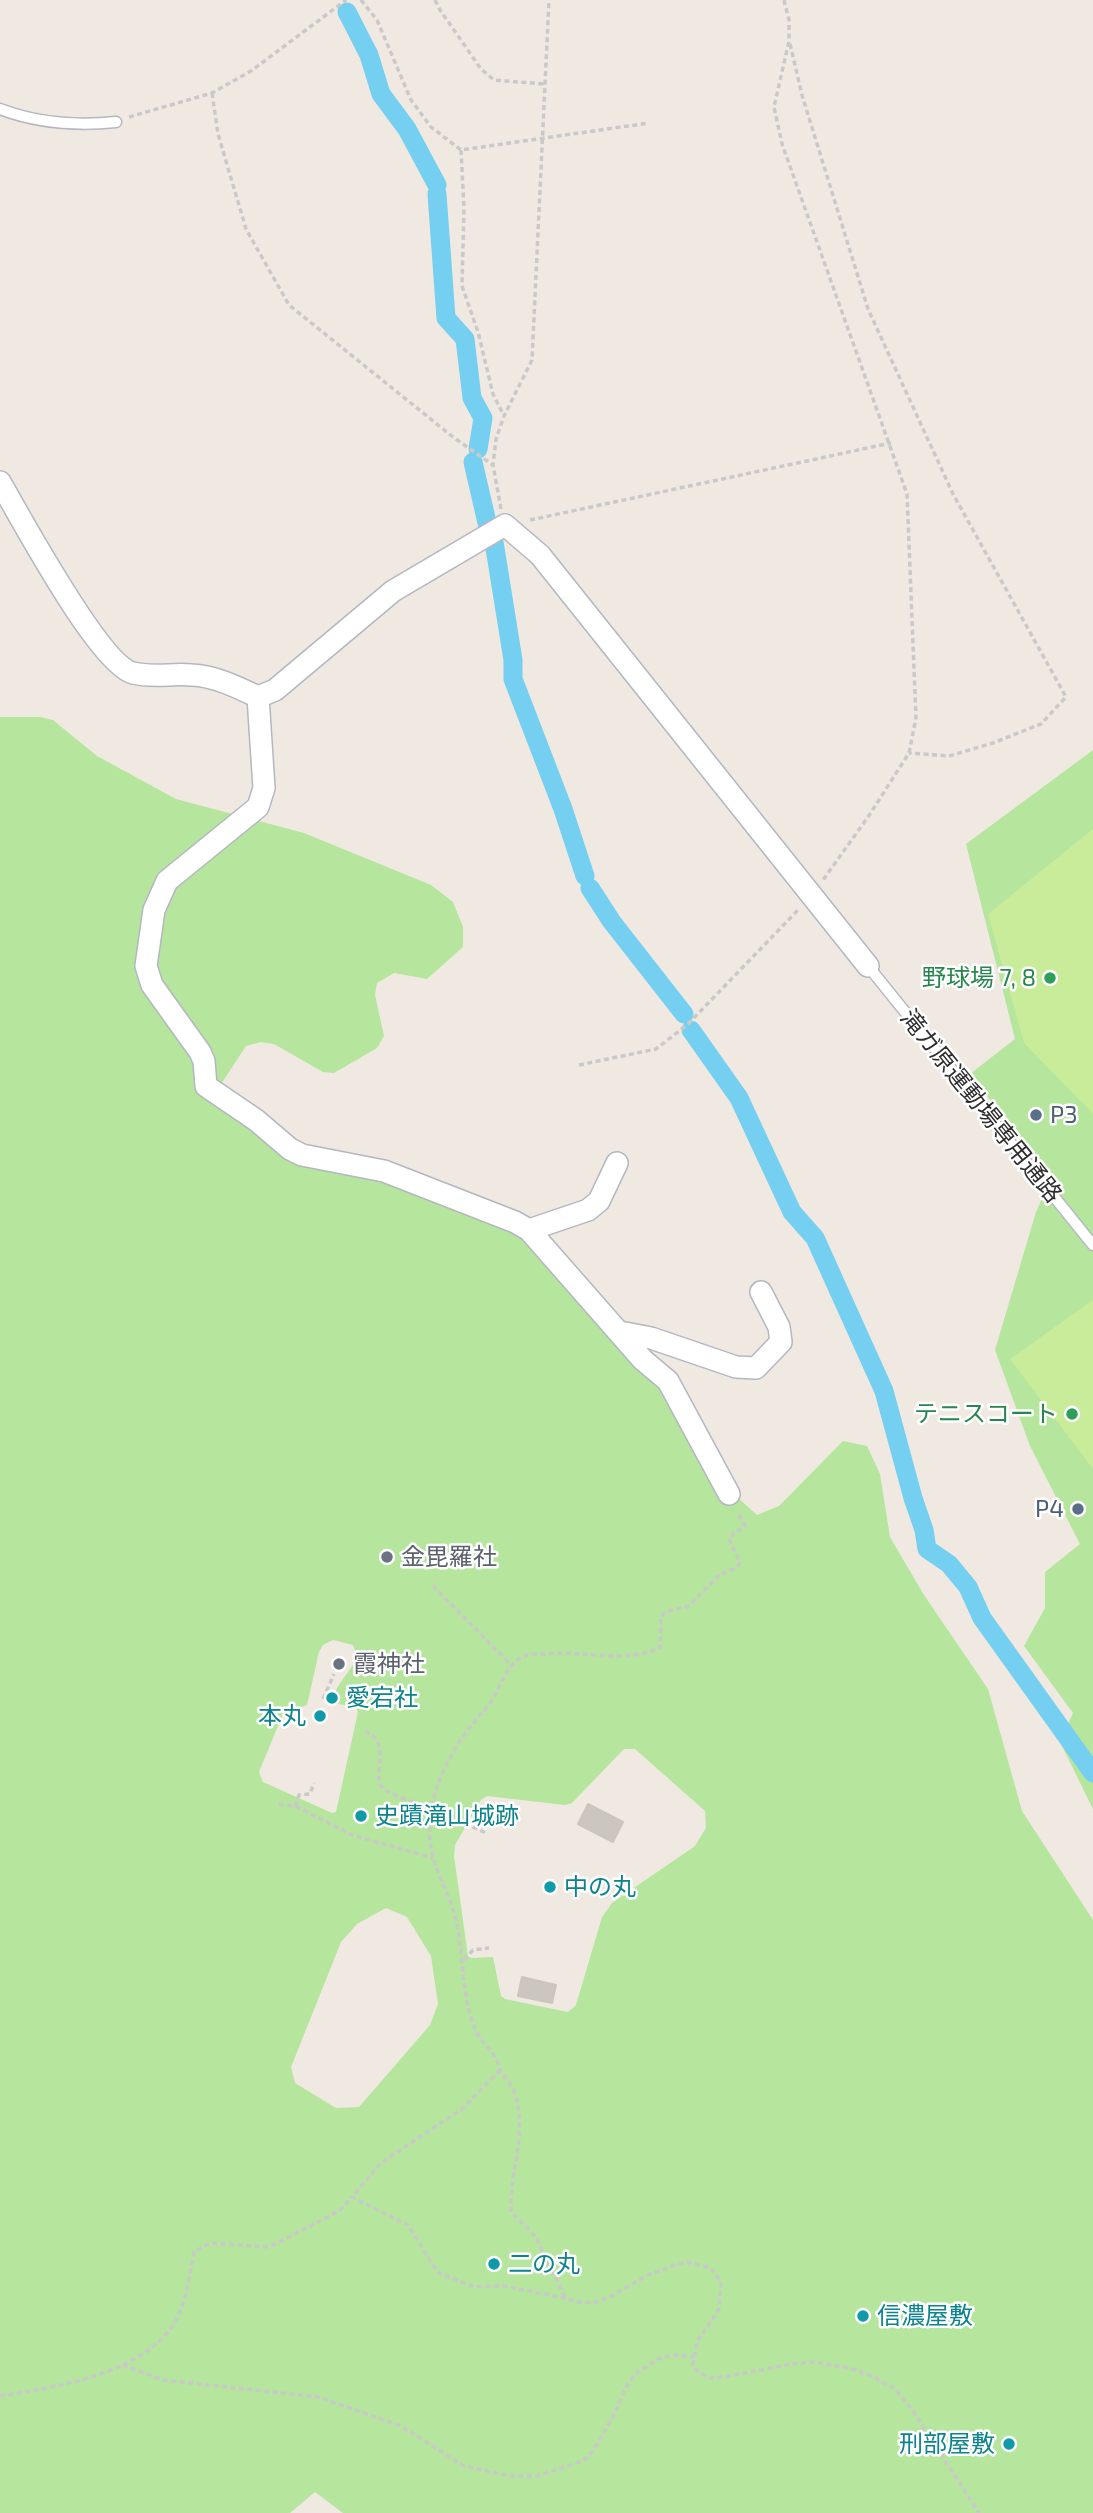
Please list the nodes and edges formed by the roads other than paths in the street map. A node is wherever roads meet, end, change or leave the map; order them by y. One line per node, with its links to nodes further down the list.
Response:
1 (0, 109): 2 (lane)
2 (116, 122)
3 (0, 482): 4 (street)
4 (258, 697): 5 (street); 7 (street)
5 (868, 967): 8 (lane, 滝ガ原運動場専用通路)
6 (617, 1163): 7 (street)
7 (529, 1230): 10 (street)
8 (1093, 1245)
9 (761, 1292): 10 (street)
10 (620, 1332): 11 (street)
11 (729, 1494)

